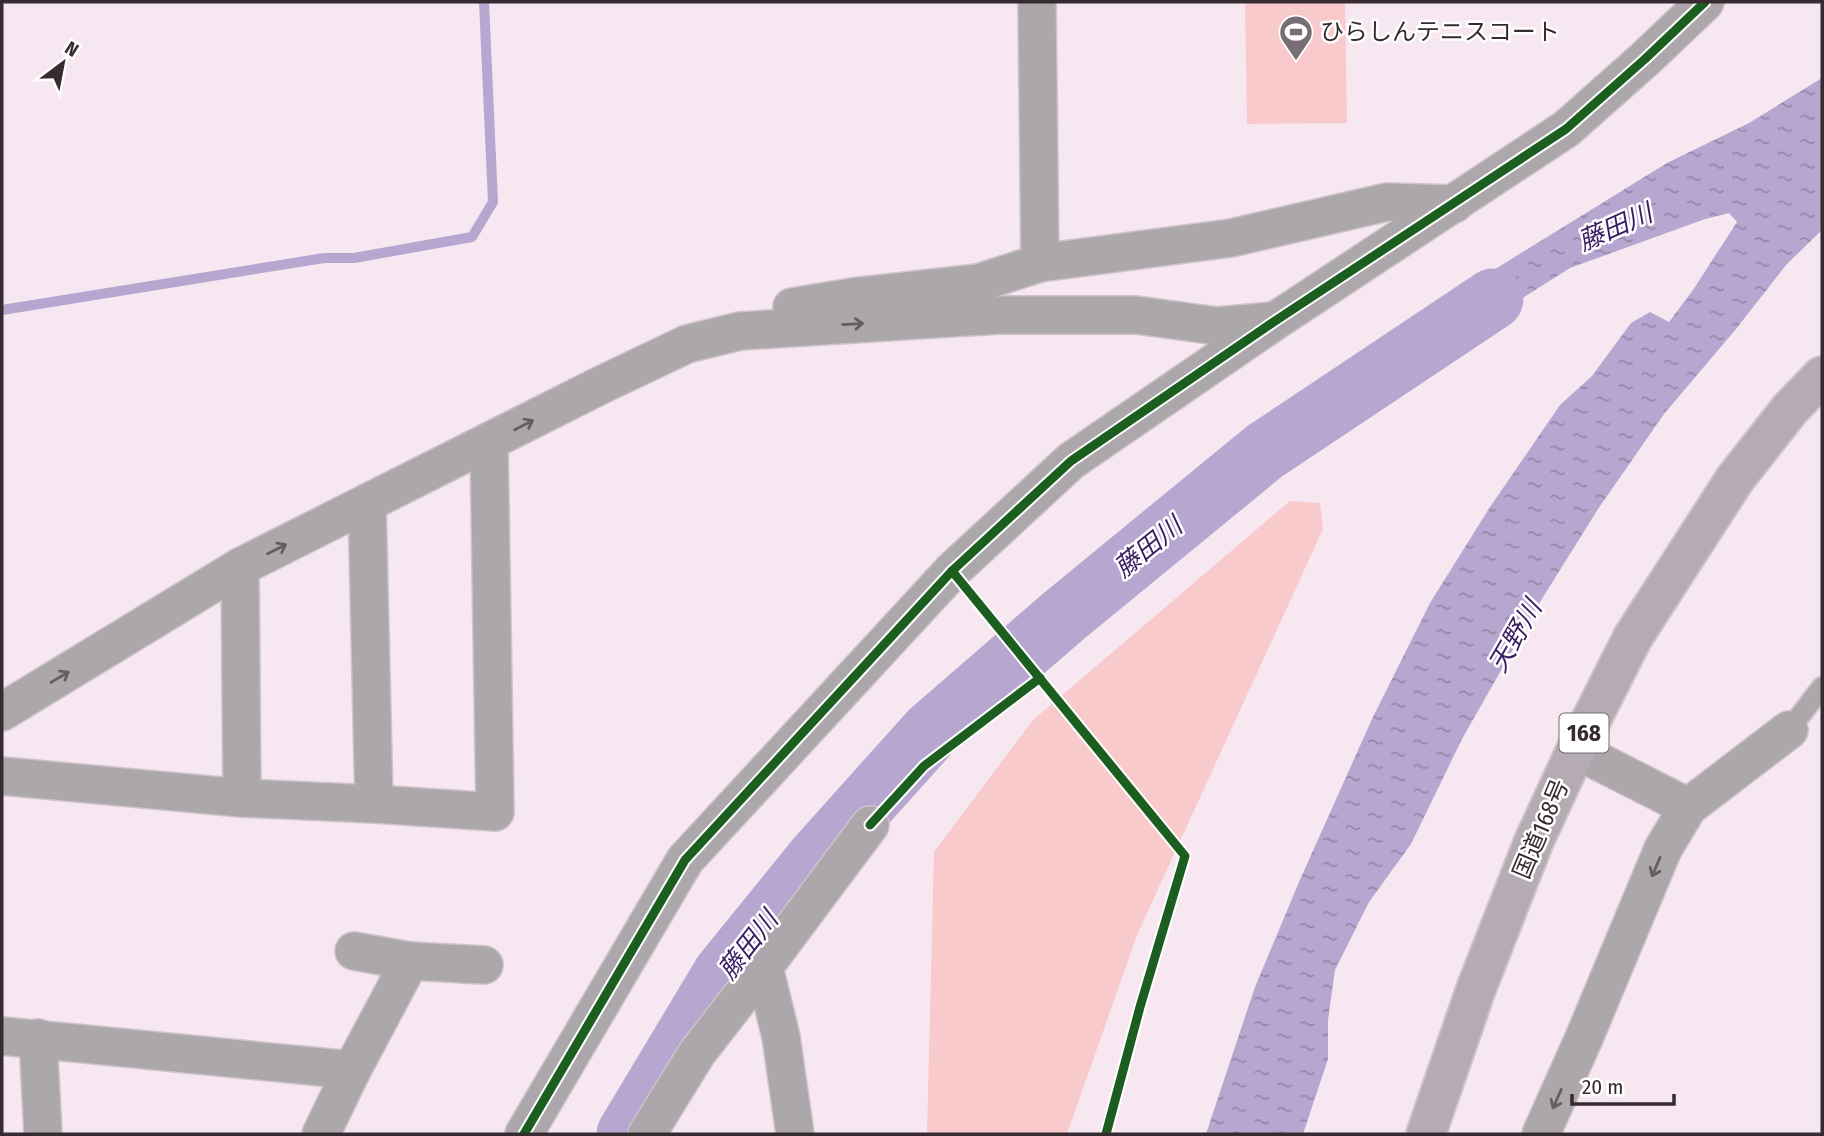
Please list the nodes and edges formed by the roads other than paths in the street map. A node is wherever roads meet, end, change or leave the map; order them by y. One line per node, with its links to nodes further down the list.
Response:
1 (1037, 2): 4 (street)
2 (1705, 2): 3 (street)
3 (1454, 204): 4 (street); 6 (street)
4 (1040, 263): 7 (street)
5 (1136, 315): 6 (street); 7 (street, one-way to 5); 9 (street)
6 (1275, 321): 9 (street)
7 (740, 331): 10 (street, one-way to 7)
8 (1822, 376): 16 (highway, 国道168号 / 168)
9 (1191, 379): 31 (street)
10 (489, 443): 11 (street); 19 (street)
11 (367, 503): 12 (street, one-way to 11); 19 (street)
12 (240, 567): 14 (street, one-way to 12); 18 (street)
13 (1822, 687): 15 (lane)
14 (2, 712)
15 (1789, 730): 20 (street)
16 (1576, 750): 20 (street); 34 (highway, 国道168号 / 168)
17 (2, 776): 18 (street)
18 (242, 798): 19 (street)
19 (374, 804)
20 (1688, 807): 35 (street, one-way to 35)
21 (870, 825): 25 (street)
22 (354, 951): 23 (street)
23 (410, 961): 24 (street); 28 (street)
24 (484, 965)
25 (764, 967): 32 (street); 33 (street)
26 (2, 1036): 27 (street)
27 (38, 1038): 28 (street); 29 (street)
28 (352, 1070): 30 (street)
29 (43, 1134)
30 (321, 1134)
31 (524, 1134)
32 (647, 1134)
33 (795, 1134)
34 (1426, 1134)
35 (1541, 1134)

